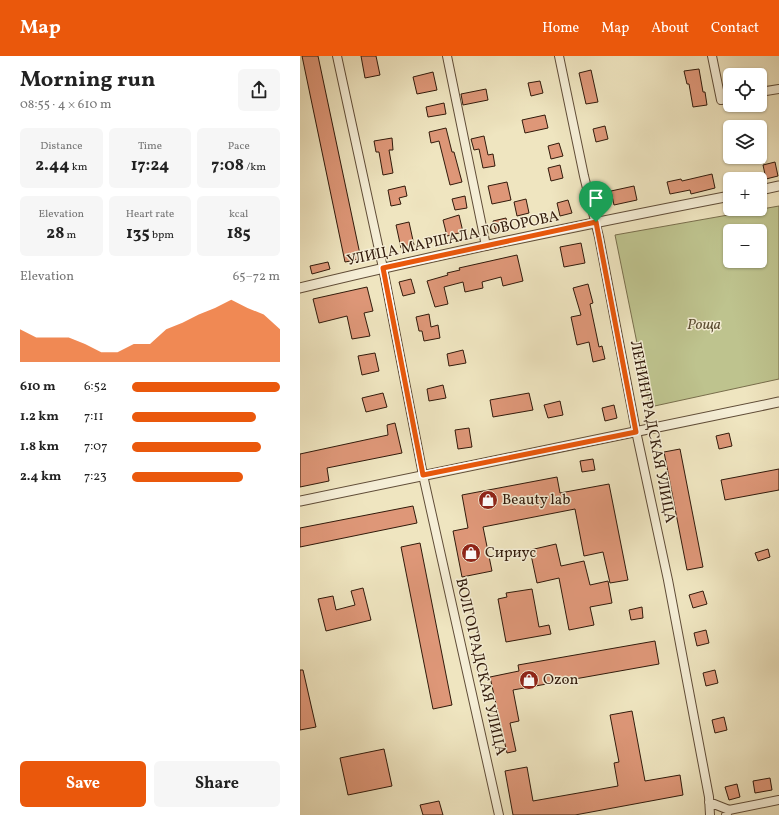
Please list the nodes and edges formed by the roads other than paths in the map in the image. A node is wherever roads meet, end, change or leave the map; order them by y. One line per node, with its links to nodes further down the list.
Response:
1 (337, 56): 13 (street, ВОЛГОГРАДСКАЯ УЛИЦА)
2 (447, 56): 12 (street)
3 (559, 56): 11 (street, ЛЕНИНГРАДСКАЯ УЛИЦА)
4 (712, 56): 7 (street)
5 (779, 89): 6 (street)
6 (767, 91)
7 (723, 100)
8 (779, 186): 9 (street)
9 (767, 189)
10 (723, 197): 11 (street, УЛИЦА МАРШАЛА ГОВОРОВА)
11 (596, 222): 12 (street, УЛИЦА МАРШАЛА ГОВОРОВА); 16 (street, ЛЕНИНГРАДСКАЯ УЛИЦА)
12 (486, 246): 13 (street, УЛИЦА МАРШАЛА ГОВОРОВА)
13 (383, 268): 14 (street, УЛИЦА МАРШАЛА ГОВОРОВА); 17 (street, ВОЛГОГРАДСКАЯ УЛИЦА)
14 (300, 288)
15 (779, 402): 16 (street)
16 (636, 432): 17 (street); 20 (street, ЛЕНИНГРАДСКАЯ УЛИЦА)
17 (423, 475): 18 (street); 22 (street, ВОЛГОГРАДСКАЯ УЛИЦА)
18 (300, 501)
19 (779, 800): 21 (street)
20 (709, 802): 21 (street); 23 (street, ЛЕНИНГРАДСКАЯ УЛИЦА)
21 (728, 813)
22 (499, 815)
23 (710, 815)

